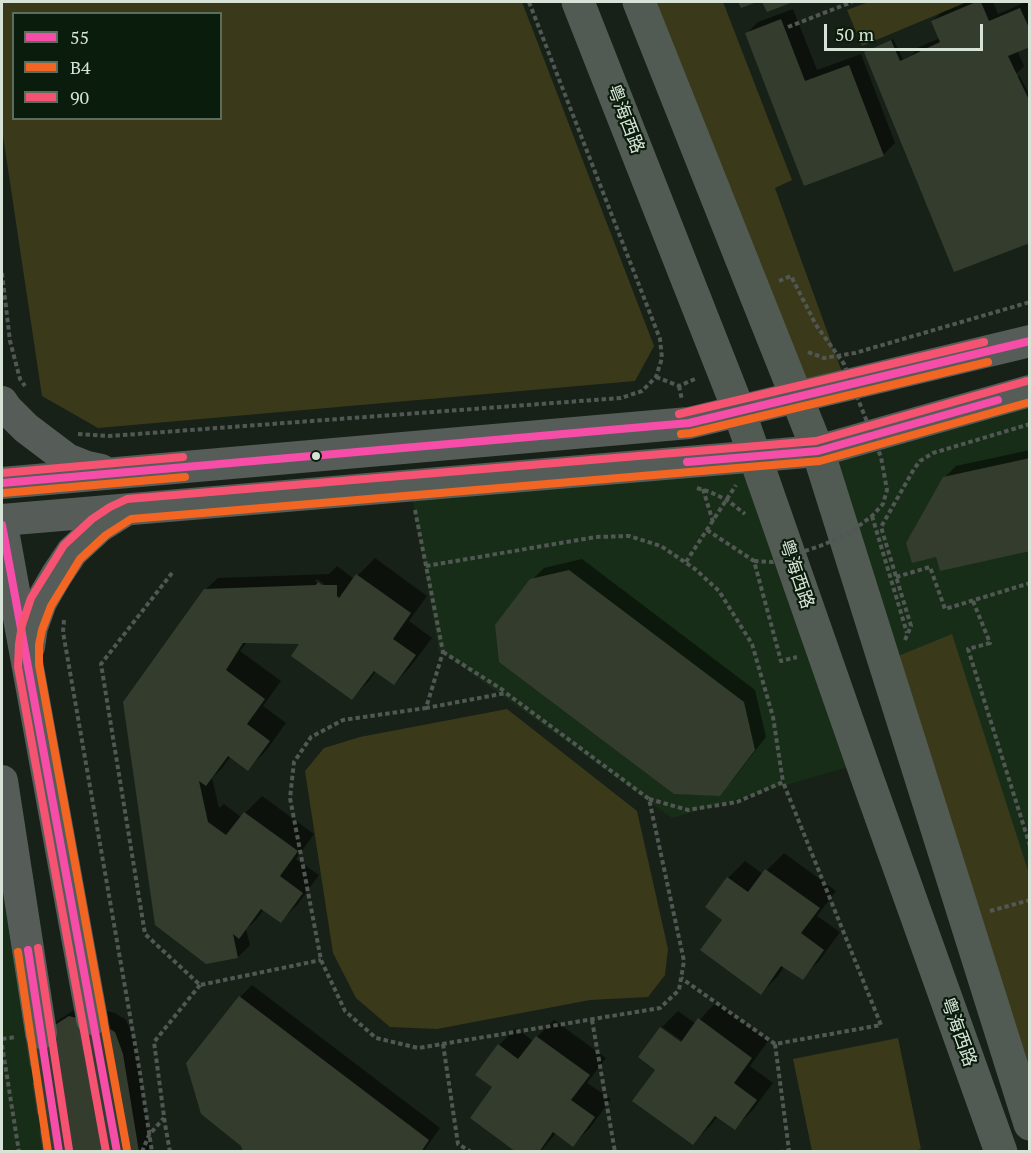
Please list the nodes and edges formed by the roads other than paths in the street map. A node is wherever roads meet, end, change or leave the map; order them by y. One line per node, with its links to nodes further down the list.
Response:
1 (578, 2): 7 (highway, 粤海西路)
2 (639, 2): 5 (highway)
3 (1029, 341): 5 (main road)
4 (1029, 391): 8 (main road)
5 (796, 397): 7 (main road); 8 (highway)
6 (15, 398): 10 (main road)
7 (739, 411): 9 (highway, 粤海西路); 10 (main road)
8 (818, 451): 9 (main road); 19 (highway)
9 (755, 457): 12 (main road); 20 (highway, 粤海西路)
10 (123, 473): 11 (main road)
11 (2, 483)
12 (128, 509): 13 (main road); 15 (main road)
13 (2, 520)
14 (2, 525): 15 (main road)
15 (28, 666): 17 (main road)
16 (2, 781): 18 (main road)
17 (92, 1019)
18 (41, 1033)
19 (1029, 1124)
20 (1001, 1152)

